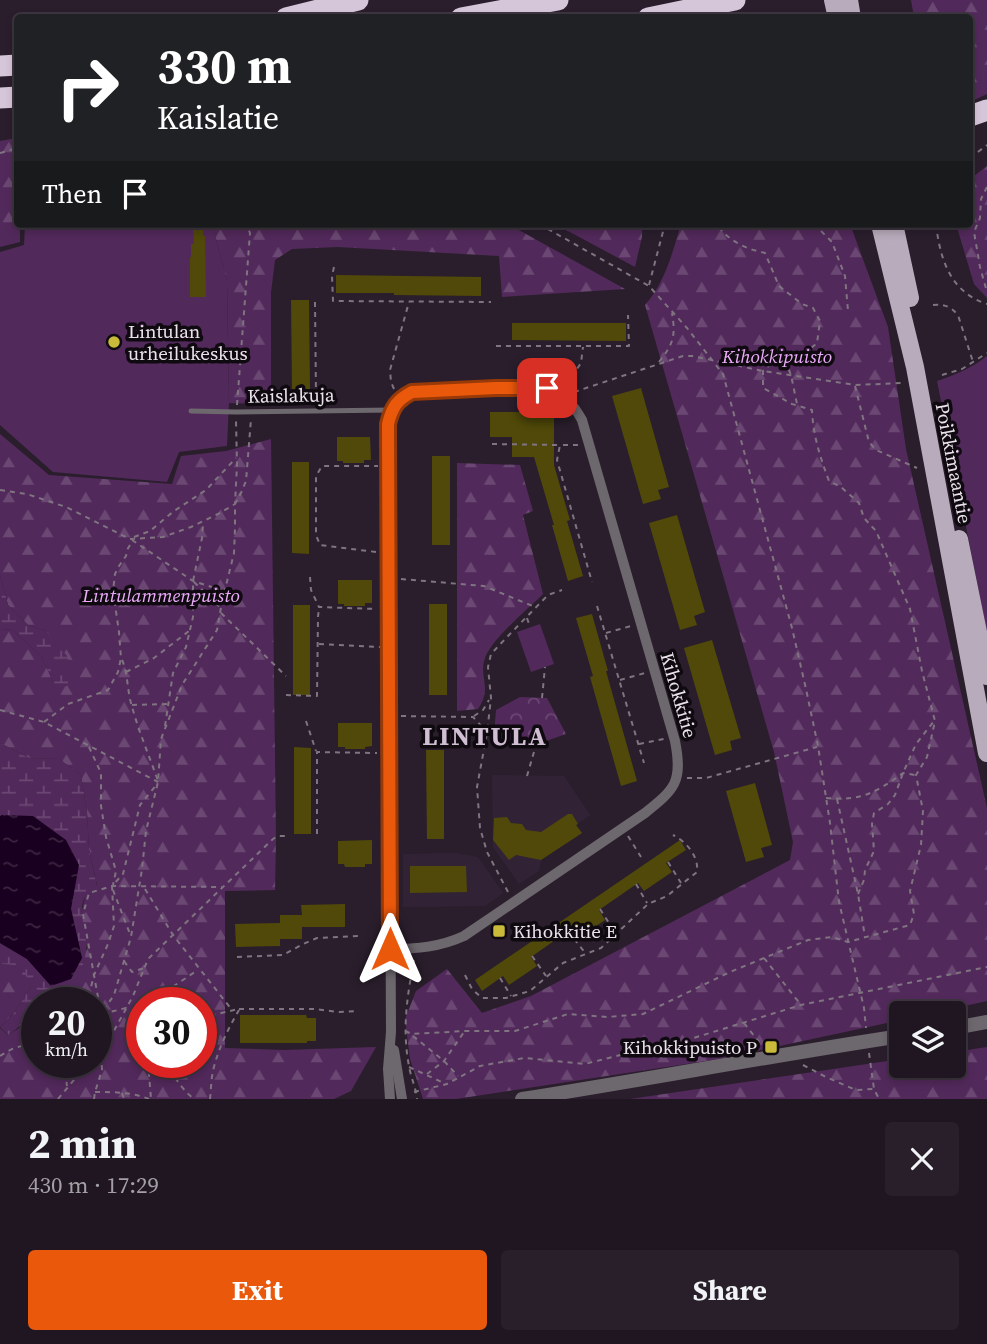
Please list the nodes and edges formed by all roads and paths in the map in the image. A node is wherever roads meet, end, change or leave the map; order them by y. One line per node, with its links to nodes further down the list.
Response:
1 (358, 0): 4 (highway)
2 (558, 0): 5 (highway)
3 (735, 0): 6 (highway)
4 (302, 14)
5 (483, 14)
6 (667, 14)
7 (987, 145): 8 (path)
8 (973, 156)
9 (987, 187): 20 (path)
10 (248, 228): 48 (path)
11 (546, 228): 19 (path)
12 (664, 228): 19 (path)
13 (721, 228): 33 (path)
14 (818, 228): 27 (path)
15 (881, 228): 109 (main road, Poikkimaantie)
16 (895, 228): 85 (main road, Poikkimaantie)
17 (937, 228): 24 (path)
18 (334, 267): 21 (path)
19 (649, 286): 26 (path)
20 (987, 292)
21 (409, 301): 23 (path); 42 (path)
22 (315, 302): 43 (path)
23 (491, 302)
24 (987, 304)
25 (933, 305): 34 (path)
26 (671, 310): 32 (path); 35 (path)
27 (848, 311)
28 (628, 315): 30 (path)
29 (496, 346): 30 (path)
30 (583, 346): 40 (path)
31 (987, 353): 34 (path)
32 (712, 360): 35 (path); 36 (path); 105 (path)
33 (785, 360): 36 (path); 37 (path)
34 (973, 362): 38 (path)
35 (658, 363): 44 (path)
36 (764, 371): 37 (path); 45 (path)
37 (791, 375): 41 (path); 45 (path)
38 (942, 375)
39 (904, 383): 41 (path)
40 (566, 384)
41 (855, 385): 55 (path)
42 (394, 389)
43 (316, 397)
44 (568, 399): 46 (street); 142 (street, Kihokkitie)
45 (798, 405): 97 (path)
46 (392, 410): 49 (lane, Kaislakuja); 93 (street)
47 (191, 411): 48 (lane, Kaislakuja)
48 (236, 412): 49 (lane, Kaislakuja); 53 (path)
49 (251, 412): 57 (path)
50 (492, 444): 51 (path)
51 (560, 445): 52 (path); 64 (path)
52 (581, 445)
53 (237, 457): 57 (path); 59 (path)
54 (380, 466): 60 (path)
55 (917, 468)
56 (0, 490): 59 (path)
57 (234, 504): 58 (path); 66 (path)
58 (203, 521): 59 (path); 63 (path)
59 (131, 540): 63 (path); 80 (path)
60 (381, 553)
61 (310, 577): 68 (path)
62 (398, 579): 69 (path)
63 (193, 581): 66 (path); 70 (path); 76 (path)
64 (592, 582)
65 (562, 590): 69 (path)
66 (225, 591): 70 (path)
67 (597, 606): 77 (path)
68 (319, 607): 71 (path); 78 (path)
69 (536, 607): 73 (path)
70 (221, 608): 72 (path)
71 (381, 609)
72 (220, 612): 84 (path); 100 (path)
73 (527, 616): 75 (path); 88 (path)
74 (633, 625): 77 (path)
75 (530, 627)
76 (190, 630): 82 (path); 90 (path)
77 (605, 633): 86 (path)
78 (318, 644): 79 (path); 87 (path)
79 (381, 647)
80 (121, 657): 82 (path); 99 (path)
81 (545, 667): 89 (path)
82 (126, 672): 91 (path)
83 (646, 672): 86 (path)
84 (286, 676)
85 (987, 676)
86 (619, 680): 103 (path)
87 (286, 695)
88 (491, 698): 94 (path); 95 (path)
89 (542, 698)
90 (169, 704): 91 (path); 100 (path)
91 (131, 705): 115 (path)
92 (0, 710): 99 (path)
93 (389, 716): 94 (path); 141 (street)
94 (473, 717): 101 (path)
95 (489, 718): 96 (path); 101 (path)
96 (495, 719)
97 (934, 720): 111 (path); 112 (path)
98 (306, 721): 107 (path)
99 (44, 722): 106 (path)
100 (164, 731): 115 (path)
101 (487, 733): 131 (path)
102 (665, 738): 103 (path)
103 (638, 744): 110 (path)
104 (536, 745): 113 (path)
105 (818, 746): 114 (path); 116 (path)
106 (89, 747): 115 (path); 126 (path)
107 (317, 752): 108 (path); 118 (path)
108 (381, 753)
109 (987, 754)
110 (644, 764)
111 (903, 773): 112 (path); 117 (path); 130 (path)
112 (916, 775): 139 (path)
113 (527, 776)
114 (688, 779)
115 (158, 782): 126 (path); 127 (path)
116 (826, 798): 117 (path); 140 (path)
117 (837, 799): 130 (path)
118 (317, 834)
119 (627, 835): 122 (path)
120 (673, 835): 124 (path)
121 (288, 836): 129 (path)
122 (641, 857)
123 (668, 862): 124 (path)
124 (681, 883): 132 (path)
125 (636, 884): 132 (path)
126 (112, 887): 127 (path); 138 (path); 151 (path); 151 (path)
127 (139, 887): 128 (path); 138 (path)
128 (144, 887): 129 (path); 135 (path)
129 (223, 887): 135 (path)
130 (858, 894): 139 (path)
131 (510, 896)
132 (648, 904): 136 (path)
133 (600, 909): 136 (path)
134 (568, 931): 143 (path)
135 (173, 935): 149 (path); 150 (path)
136 (617, 935): 143 (path)
137 (360, 936): 145 (path)
138 (131, 937): 147 (path)
139 (865, 938): 140 (path)
140 (848, 942): 146 (path); 159 (path)
141 (390, 949): 142 (street, Kihokkitie); 174 (street)
142 (413, 949): 172 (path)
143 (587, 955): 153 (path)
144 (532, 956): 153 (path)
145 (237, 957)
146 (763, 957): 162 (path); 173 (path)
147 (124, 961): 149 (path); 161 (path)
148 (987, 967): 159 (path)
149 (144, 968): 157 (path)
150 (199, 970): 158 (path); 165 (path)
151 (94, 975): 155 (path); 156 (path)
152 (465, 975): 160 (path)
153 (547, 977): 160 (path)
154 (500, 978): 160 (path)
155 (91, 987)
156 (96, 987)
157 (135, 987)
158 (173, 987)
159 (859, 993): 162 (path); 177 (path)
160 (512, 996)
161 (112, 998)
162 (802, 1005): 170 (path)
163 (126, 1008): 166 (path); 175 (path)
164 (239, 1009): 165 (path); 167 (path); 204 (path)
165 (232, 1010): 168 (path)
166 (112, 1011)
167 (357, 1012)
168 (217, 1014)
169 (987, 1021): 171 (street)
170 (743, 1022): 180 (path); 187 (path)
171 (966, 1025)
172 (405, 1031): 176 (path); 185 (path)
173 (465, 1031): 176 (path); 183 (path)
174 (391, 1032): 205 (street); 206 (street)
175 (112, 1034)
176 (412, 1034): 183 (path)
177 (867, 1035)
178 (889, 1038): 208 (street)
179 (21, 1046): 182 (path)
180 (764, 1048)
181 (869, 1048): 195 (path)
182 (0, 1056)
183 (444, 1061): 186 (path); 187 (path)
184 (803, 1065): 195 (path)
185 (409, 1067): 186 (path); 198 (path)
186 (427, 1074): 193 (path)
187 (459, 1077): 193 (path)
188 (67, 1078): 194 (path)
189 (76, 1078): 194 (path)
190 (99, 1078): 197 (path)
191 (149, 1078): 202 (path)
192 (174, 1078): 203 (path)
193 (447, 1084): 198 (path)
194 (68, 1087): 199 (path)
195 (874, 1089): 209 (path)
196 (121, 1091): 197 (path); 201 (path); 202 (path)
197 (95, 1092): 200 (path)
198 (416, 1092): 207 (path)
199 (58, 1099)
200 (94, 1099)
201 (124, 1099)
202 (150, 1099)
203 (194, 1099)
204 (210, 1099)
205 (390, 1099)
206 (402, 1099)
207 (417, 1099)
208 (522, 1099)
209 (879, 1099)

